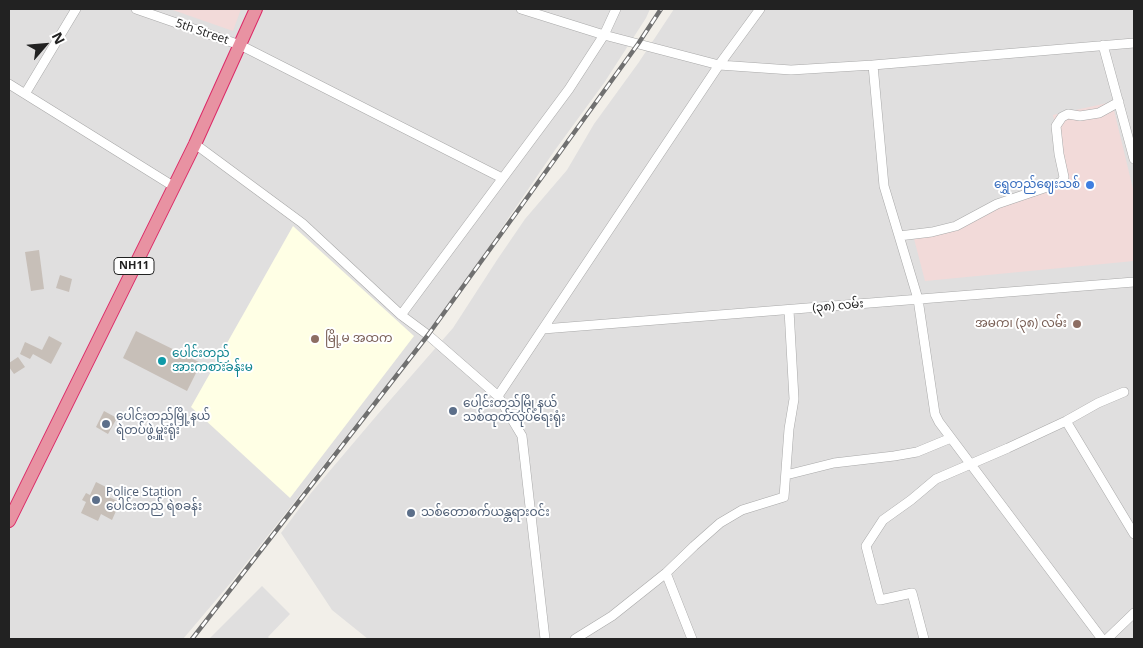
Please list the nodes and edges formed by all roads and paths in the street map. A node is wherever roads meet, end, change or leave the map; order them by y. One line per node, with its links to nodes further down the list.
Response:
1 (76, 9): 14 (street)
2 (136, 9): 10 (street, 5th Street)
3 (256, 9): 10 (highway, NH11)
4 (521, 9): 7 (street)
5 (616, 9): 7 (street)
6 (760, 9): 11 (street)
7 (604, 35): 11 (street); 18 (street)
8 (1134, 42): 9 (street)
9 (1103, 45): 12 (street); 15 (street)
10 (240, 46): 16 (highway, NH11); 18 (street, 5th Street)
11 (719, 65): 12 (street); 25 (street)
12 (873, 65): 20 (street)
13 (9, 84): 14 (street)
14 (25, 94): 19 (street)
15 (1118, 102): 17 (street); 20 (street)
16 (195, 144): 19 (highway, NH11); 24 (street)
17 (1134, 159)
18 (502, 178): 24 (street)
19 (173, 186): 32 (highway, NH11)
20 (899, 236): 22 (street)
21 (1134, 282): 22 (street, (၃၈) လမ်း)
22 (918, 299): 23 (street, (၃၈) လမ်း); 29 (street)
23 (789, 310): 25 (street, (၃၈) လမ်း); 31 (street)
24 (401, 315): 27 (street)
25 (543, 330): 27 (street)
26 (1124, 392): 28 (street)
27 (498, 396): 36 (street)
28 (1066, 421): 30 (street); 33 (street)
29 (951, 438): 30 (street); 31 (street)
30 (971, 464): 39 (street); 40 (street)
31 (786, 475): 34 (street)
32 (9, 521)
33 (1134, 534)
34 (666, 573): 37 (street); 38 (street)
35 (1134, 613): 41 (street)
36 (545, 639)
37 (575, 639)
38 (692, 639)
39 (924, 639)
40 (1102, 639)
41 (1107, 639)

